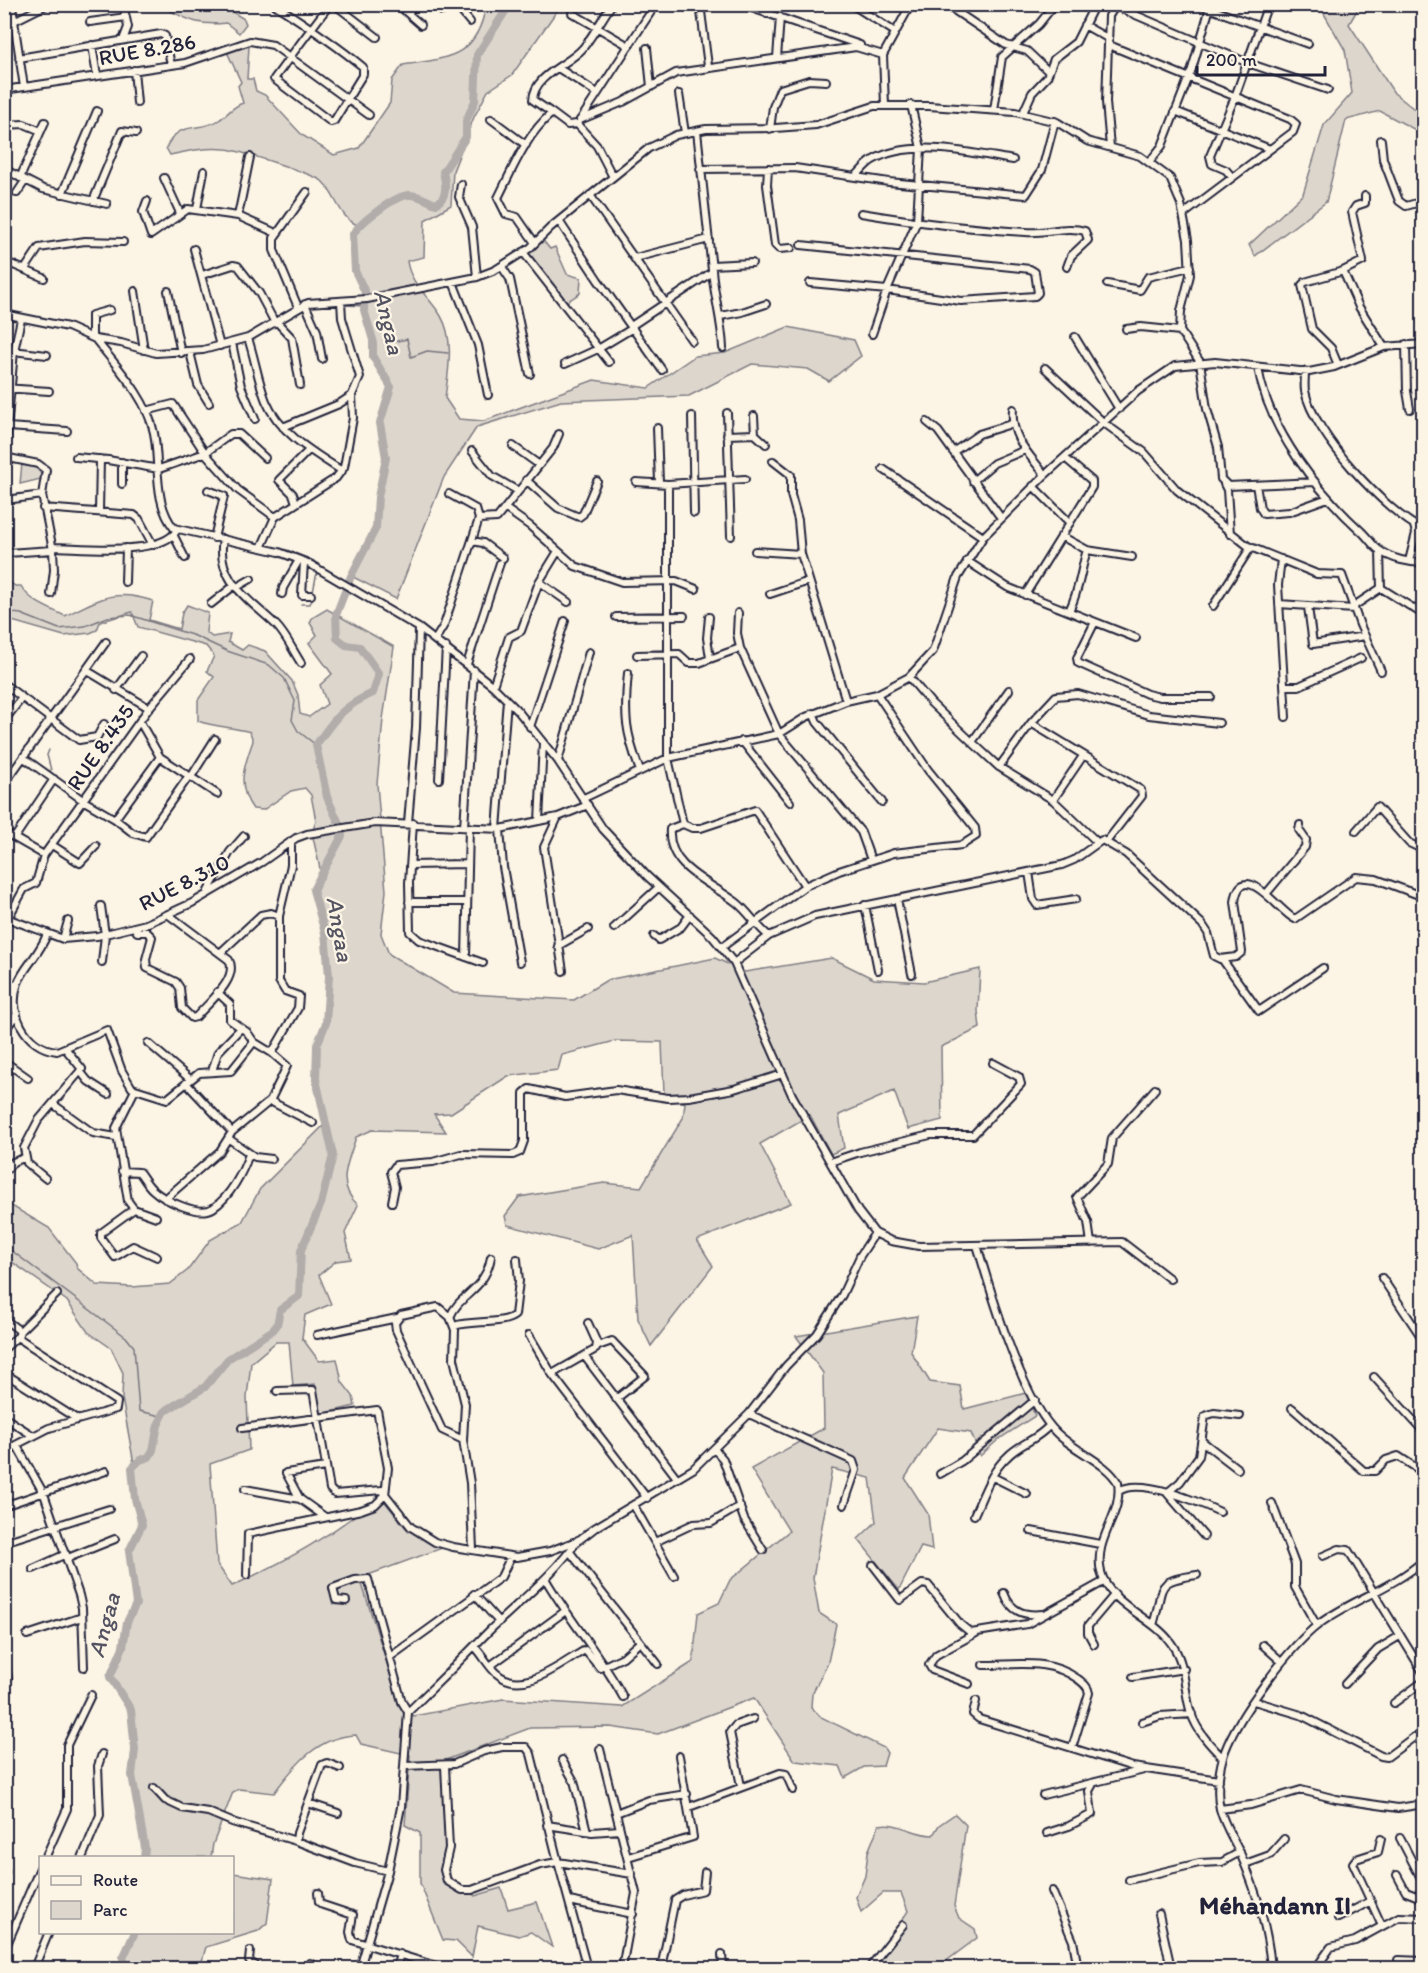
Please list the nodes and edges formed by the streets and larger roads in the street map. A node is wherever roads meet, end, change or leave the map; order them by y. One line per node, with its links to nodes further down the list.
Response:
1 (12, 4): 30 (street)
2 (48, 4): 30 (street)
3 (123, 4): 28 (street)
4 (274, 4): 38 (street)
5 (332, 4): 38 (street); 40 (street)
6 (397, 4): 25 (street)
7 (417, 4): 25 (street)
8 (433, 4): 24 (street)
9 (455, 4): 33 (street)
10 (612, 4): 37 (street)
11 (656, 4): 46 (street)
12 (700, 4): 56 (street)
13 (740, 4): 27 (street)
14 (772, 4): 27 (street)
15 (851, 4): 39 (street)
16 (911, 4): 39 (street)
17 (945, 4): 49 (street)
18 (1095, 4): 35 (street)
19 (1197, 4): 23 (street)
20 (1268, 4): 36 (street)
21 (1053, 5): 49 (street)
22 (1115, 6): 42 (street); 43 (street)
23 (1210, 8): 36 (street); 43 (street)
24 (442, 12)
25 (408, 13): 34 (street)
26 (572, 13): 37 (street)
27 (766, 14): 29 (street)
28 (126, 17): 32 (street); 41 (street)
29 (780, 17): 48 (street); 53 (street)
30 (13, 19): 31 (street); 52 (street)
31 (4, 20)
32 (90, 22)
33 (470, 22)
34 (421, 25)
35 (1084, 25): 42 (street); 59 (street)
36 (1260, 26): 44 (street); 54 (street)
37 (598, 28): 46 (street); 57 (street)
38 (312, 29): 51 (street); 70 (street)
39 (895, 32): 50 (street)
40 (377, 37)
41 (123, 40): 45 (street); 55 (street)
42 (1109, 42): 61 (street); 93 (street)
43 (1200, 43): 54 (street); 61 (street)
44 (1308, 44)
45 (92, 45): 52 (street); 60 (street)
46 (629, 46): 67 (street)
47 (647, 48): 64 (street)
48 (866, 48): 50 (street); 53 (street)
49 (1013, 48): 59 (street); 74 (street)
50 (883, 55): 72 (street)
51 (290, 57): 55 (street, RUE 8.286); 70 (street, RUE 8.286); 70 (street)
52 (19, 58): 63 (street)
53 (777, 58): 56 (street)
54 (1248, 63): 66 (street); 69 (street)
55 (171, 65): 58 (street, RUE 8.286)
56 (708, 66): 64 (street)
57 (558, 68): 67 (street); 77 (street)
58 (134, 70): 60 (street, RUE 8.286); 71 (street)
59 (1048, 72): 78 (street)
60 (98, 75): 63 (street, RUE 8.286)
61 (1188, 78): 69 (street); 76 (street)
62 (826, 81): 85 (street)
63 (24, 87): 65 (street, RUE 8.286)
64 (651, 87): 82 (street)
65 (4, 90)
66 (1328, 90)
67 (597, 93): 82 (street)
68 (679, 94): 90 (street)
69 (1235, 97): 86 (street); 95 (street)
70 (347, 99): 79 (street, RUE 8.286)
71 (137, 103)
72 (885, 105): 73 (street); 85 (street)
73 (911, 105): 74 (street); 94 (street)
74 (994, 110): 78 (street)
75 (97, 111): 112 (street)
76 (1174, 111): 86 (street); 98 (street)
77 (552, 113): 82 (street); 92 (street)
78 (1023, 114): 83 (street)
79 (369, 115)
80 (491, 119): 92 (street)
81 (45, 122): 87 (street)
82 (578, 122): 104 (street)
83 (1055, 122): 93 (street); 109 (street)
84 (4, 125): 87 (street)
85 (770, 129): 88 (street)
86 (1221, 129): 95 (street); 105 (street)
87 (41, 131): 107 (street)
88 (697, 131): 90 (street); 101 (street)
89 (136, 132): 115 (street)
90 (686, 133): 104 (street)
91 (1381, 140): 117 (street)
92 (526, 144): 129 (street)
93 (1110, 147): 98 (street)
94 (921, 148): 97 (street); 103 (street); 109 (street)
95 (1270, 149): 105 (street)
96 (250, 157): 123 (street)
97 (1013, 160)
98 (1150, 161): 122 (street)
99 (768, 168): 101 (street); 103 (street); 131 (street)
100 (4, 169): 107 (street)
101 (700, 169): 127 (street)
102 (204, 171): 119 (street)
103 (856, 176): 109 (street)
104 (613, 177): 113 (street)
105 (1232, 177): 122 (street)
106 (164, 178): 120 (street)
107 (23, 179): 111 (street); 112 (street)
108 (461, 184): 145 (street)
109 (920, 185): 125 (street)
110 (307, 192): 126 (street)
111 (17, 193)
112 (62, 194): 115 (street)
113 (590, 195): 124 (street); 135 (street)
114 (1365, 196): 143 (street)
115 (93, 201): 118 (street)
116 (147, 201): 120 (street)
117 (1424, 201)
118 (107, 204)
119 (196, 209): 120 (street); 123 (street)
120 (180, 213)
121 (861, 213): 125 (street)
122 (1184, 214): 140 (street)
123 (238, 216): 126 (street)
124 (559, 221): 129 (street); 162 (street)
125 (917, 221): 134 (street); 139 (street)
126 (276, 232): 156 (street)
127 (709, 239): 135 (street); 141 (street)
128 (123, 242): 142 (street)
129 (535, 243): 133 (street)
130 (801, 245): 134 (street)
131 (790, 248)
132 (194, 249): 144 (street)
133 (523, 252): 138 (street); 176 (street)
134 (903, 256): 150 (street); 150 (street)
135 (635, 258): 154 (street)
136 (4, 261): 142 (street)
137 (752, 263): 141 (street)
138 (502, 267): 145 (street); 192 (street)
139 (1067, 267)
140 (1190, 267): 149 (street); 164 (street)
141 (712, 268): 154 (street); 159 (street)
142 (25, 269): 146 (street)
143 (1343, 271): 174 (street); 187 (street)
144 (202, 275): 161 (street); 173 (street)
145 (477, 277): 147 (street)
146 (44, 278)
147 (453, 282): 153 (street); 197 (street)
148 (810, 283): 150 (street)
149 (1107, 284)
150 (887, 290): 165 (street)
151 (135, 291): 178 (street)
152 (168, 291): 181 (street)
153 (341, 301): 156 (street); 196 (street)
154 (667, 304): 162 (street); 169 (street)
155 (766, 304): 159 (street)
156 (302, 305): 161 (street); 183 (street)
157 (110, 310): 167 (street)
158 (4, 314): 160 (street)
159 (721, 316): 175 (street)
160 (21, 319): 167 (street); 179 (street)
161 (276, 323): 168 (street); 193 (street)
162 (632, 327): 176 (street); 190 (street)
163 (1126, 329): 164 (street)
164 (1180, 331): 185 (street)
165 (872, 334)
166 (1075, 337): 200 (street)
167 (94, 338): 178 (street); 202 (street)
168 (248, 338): 170 (street); 211 (street)
169 (692, 342)
170 (232, 343): 173 (street); 206 (street)
171 (1406, 344): 172 (street); 174 (street); 201 (street)
172 (1424, 344)
173 (220, 346): 180 (street)
174 (1384, 347): 187 (street)
175 (723, 348)
176 (598, 349): 184 (street); 186 (street)
177 (4, 350): 179 (street)
178 (144, 350): 181 (street)
179 (14, 351): 182 (street); 194 (street)
180 (190, 352): 181 (street); 198 (street)
181 (181, 353)
182 (47, 355)
183 (322, 360)
184 (609, 362)
185 (1200, 362): 189 (street); 200 (street); 246 (street)
186 (565, 364)
187 (1338, 365): 191 (street)
188 (1045, 368): 208 (street)
189 (1258, 368): 191 (street); 241 (street)
190 (662, 370)
191 (1305, 372): 264 (street)
192 (530, 374)
193 (300, 385)
194 (8, 388): 195 (street); 210 (street)
195 (49, 391)
196 (352, 395): 211 (street); 233 (street)
197 (488, 395)
198 (209, 403)
199 (1013, 409): 209 (street)
200 (1119, 409): 208 (street)
201 (1410, 410)
202 (146, 411): 222 (street); 231 (street)
203 (727, 413): 216 (street)
204 (692, 416): 244 (street)
205 (754, 416): 215 (street)
206 (255, 419)
207 (927, 422): 223 (street)
208 (1104, 423): 226 (street); 267 (street)
209 (1011, 424): 220 (street); 223 (street)
210 (7, 425): 213 (street); 252 (street)
211 (283, 427): 219 (street)
212 (657, 428): 240 (street)
213 (67, 431)
214 (559, 434): 230 (street)
215 (755, 434): 216 (street); 217 (street)
216 (727, 435): 237 (street)
217 (766, 444)
218 (513, 446): 230 (street)
219 (309, 450): 233 (street); 255 (street)
220 (1025, 450): 234 (street); 239 (street)
221 (472, 451): 250 (street)
222 (205, 453): 225 (street); 231 (street); 260 (street)
223 (953, 453): 239 (street)
224 (76, 457): 227 (street)
225 (266, 458)
226 (1065, 458): 234 (street); 263 (street)
227 (100, 459): 229 (street); 258 (street)
228 (773, 461): 284 (street)
229 (122, 462): 231 (street); 242 (street)
230 (538, 464): 236 (street)
231 (156, 469): 266 (street)
232 (883, 469): 270 (street)
233 (342, 471): 255 (street)
234 (1045, 475): 248 (street)
235 (745, 479): 237 (street)
236 (526, 480): 238 (street); 250 (street)
237 (728, 480): 244 (street); 269 (street)
238 (597, 481)
239 (973, 481): 261 (street)
240 (659, 482): 243 (street); 245 (street)
241 (1315, 482): 247 (street); 253 (street)
242 (122, 483)
243 (636, 483)
244 (694, 483): 245 (street); 259 (street)
245 (668, 484): 296 (street)
246 (1223, 484): 247 (street); 267 (street)
247 (1256, 484): 253 (street)
248 (1033, 486): 261 (street); 263 (street)
249 (208, 490): 271 (street)
250 (518, 491): 257 (street)
251 (449, 494): 262 (street)
252 (42, 495): 254 (street); 256 (street)
253 (1328, 498): 282 (street)
254 (6, 500)
255 (296, 503): 260 (street)
256 (43, 508): 258 (street); 276 (street)
257 (506, 509): 262 (street); 280 (street)
258 (99, 512): 274 (street)
259 (694, 513)
260 (275, 517): 278 (street)
261 (1001, 518): 270 (street)
262 (479, 519): 273 (street)
263 (1070, 523): 268 (street)
264 (1414, 526): 265 (street); 290 (street)
265 (1424, 531)
266 (176, 533): 271 (street); 274 (street); 286 (street)
267 (1230, 534): 275 (street)
268 (1061, 536): 279 (street); 304 (street)
269 (731, 537)
270 (983, 537): 289 (street)
271 (214, 538): 272 (street)
272 (223, 540): 278 (street); 297 (street)
273 (472, 541): 323 (street); 335 (street)
274 (153, 545): 277 (street)
275 (1251, 547): 287 (street); 308 (street)
276 (53, 548): 277 (street); 283 (street); 300 (street)
277 (126, 548): 294 (street)
278 (261, 548): 288 (street)
279 (1088, 550): 285 (street); 311 (street)
280 (558, 551): 295 (street); 296 (street)
281 (755, 551): 284 (street)
282 (1380, 551): 290 (street); 298 (street)
283 (7, 553)
284 (801, 554): 293 (street)
285 (1132, 557)
286 (185, 558)
287 (1281, 559): 307 (street); 309 (street)
288 (302, 561): 301 (street); 303 (street); 320 (street)
289 (967, 561): 304 (street); 340 (street)
290 (1409, 561): 291 (street)
291 (1424, 563)
292 (251, 579): 297 (street)
293 (809, 581): 302 (street); 350 (street)
294 (125, 582)
295 (539, 582): 305 (street); 342 (street)
296 (667, 582): 299 (street); 314 (street)
297 (236, 586): 306 (street); 334 (street)
298 (1381, 588): 309 (street); 313 (street)
299 (696, 589)
300 (51, 594)
301 (282, 594)
302 (770, 594)
303 (311, 595)
304 (1025, 595): 311 (street)
305 (568, 602)
306 (211, 604)
307 (1279, 604): 310 (street); 343 (street)
308 (1213, 606)
309 (1354, 607): 310 (street); 321 (street)
310 (1308, 608): 321 (street)
311 (1069, 611): 319 (street)
312 (738, 613): 326 (street)
313 (1424, 615)
314 (667, 616): 315 (street); 316 (street); 328 (street)
315 (684, 616)
316 (616, 617)
317 (709, 617): 332 (street)
318 (565, 621): 360 (street)
319 (1095, 622): 322 (street); 347 (street)
320 (419, 628): 323 (street); 387 (street)
321 (1365, 636): 338 (street)
322 (1136, 639)
323 (435, 640): 325 (street)
324 (106, 642): 336 (street)
325 (446, 647): 335 (street); 375 (street)
326 (740, 648): 332 (street); 361 (street)
327 (589, 652): 370 (street)
328 (668, 653): 329 (street); 332 (street); 369 (street)
329 (637, 655)
330 (141, 656): 344 (street)
331 (1361, 657): 343 (street)
332 (710, 658)
333 (190, 659): 351 (street)
334 (301, 663)
335 (467, 664): 337 (street)
336 (86, 670): 344 (street, RUE 8.435); 354 (street)
337 (474, 670): 342 (street); 390 (street)
338 (1381, 671)
339 (628, 673): 372 (street)
340 (909, 677): 346 (street); 364 (street)
341 (4, 684): 348 (street)
342 (493, 686): 349 (street)
343 (1285, 686): 353 (street)
344 (116, 690): 351 (street, RUE 8.435)
345 (1009, 690): 364 (street)
346 (877, 694): 350 (street); 403 (street)
347 (1211, 697)
348 (21, 699): 354 (street); 355 (street)
349 (507, 700): 360 (street); 391 (street)
350 (846, 701): 352 (street)
351 (149, 708): 356 (street, RUE 8.435)
352 (813, 713): 361 (street); 382 (street)
353 (1286, 717)
354 (50, 720): 359 (street); 368 (street)
355 (4, 721)
356 (140, 722): 367 (street); 380 (street, RUE 8.435)
357 (1031, 723): 358 (street); 366 (street); 371 (street)
358 (1219, 723)
359 (104, 724)
360 (530, 727): 365 (street)
361 (779, 734): 363 (street); 403 (street)
362 (215, 740): 373 (street)
363 (742, 741): 369 (street); 381 (street)
364 (972, 742): 371 (street)
365 (543, 743): 370 (street); 386 (street)
366 (1083, 756): 379 (street); 397 (street)
367 (160, 757): 373 (street); 385 (street)
368 (24, 758): 374 (street); 376 (street)
369 (668, 758): 372 (street); 388 (street)
370 (558, 761): 378 (street)
371 (999, 767): 379 (street)
372 (640, 771): 378 (street)
373 (190, 777): 377 (street); 385 (street)
374 (54, 779): 380 (street); 395 (street)
375 (439, 779)
376 (6, 780)
377 (217, 794)
378 (584, 798): 383 (street)
379 (1053, 800): 398 (street)
380 (84, 801): 385 (street); 399 (street, RUE 8.435)
381 (790, 802)
382 (882, 802)
383 (588, 805): 384 (street, RUE 8.310); 408 (street)
384 (558, 817): 386 (street, RUE 8.310); 432 (street)
385 (115, 819)
386 (539, 821): 391 (street, RUE 8.310)
387 (410, 823): 390 (street, RUE 8.310); 396 (street, RUE 8.310); 405 (street)
388 (682, 824): 407 (street); 423 (street)
389 (1300, 825): 410 (street)
390 (466, 827): 391 (street, RUE 8.310); 404 (street)
391 (498, 829): 438 (street)
392 (1356, 831): 401 (street)
393 (4, 832): 395 (street)
394 (244, 836): 409 (street)
395 (15, 837): 402 (street)
396 (291, 841): 409 (street, RUE 8.310); 420 (street)
397 (1107, 841): 398 (street); 436 (street)
398 (1097, 842): 406 (street)
399 (52, 845): 400 (street); 402 (street, RUE 8.435)
400 (96, 846)
401 (1424, 850)
402 (44, 855): 421 (street, RUE 8.435)
403 (871, 860): 407 (street)
404 (468, 864): 405 (street); 415 (street)
405 (410, 865): 414 (street)
406 (1029, 872): 412 (street); 413 (street)
407 (805, 886): 423 (street)
408 (659, 887): 419 (street); 425 (street)
409 (208, 891): 418 (street, RUE 8.310)
410 (1266, 894): 411 (street); 436 (street)
411 (1424, 897)
412 (897, 899): 416 (street); 444 (street)
413 (1076, 899)
414 (409, 902): 415 (street); 435 (street)
415 (466, 902): 435 (street)
416 (865, 905): 430 (street); 442 (street)
417 (101, 906): 428 (street)
418 (169, 915): 424 (street, RUE 8.310); 434 (street)
419 (690, 915): 429 (street); 433 (street)
420 (279, 916): 434 (street); 454 (street)
421 (6, 917): 427 (street, RUE 8.310)
422 (68, 921): 431 (street)
423 (756, 922): 430 (street); 433 (street)
424 (134, 927): 428 (street, RUE 8.310); 447 (street)
425 (614, 928)
426 (588, 929): 432 (street)
427 (47, 934): 431 (street, RUE 8.310); 445 (street)
428 (105, 934): 431 (street, RUE 8.310); 437 (street)
429 (654, 936)
430 (769, 936): 440 (street)
431 (63, 939)
432 (558, 946): 443 (street)
433 (722, 947): 440 (street)
434 (220, 953): 447 (street)
435 (466, 957): 439 (street)
436 (1222, 959): 441 (street)
437 (102, 962)
438 (520, 962)
439 (483, 963)
440 (734, 963): 459 (street)
441 (1323, 968)
442 (878, 970)
443 (563, 971)
444 (912, 974)
445 (18, 983): 446 (street); 448 (street)
446 (4, 991)
447 (217, 992): 449 (street)
448 (17, 1014): 450 (street); 453 (street)
449 (241, 1028): 451 (street); 458 (street)
450 (4, 1031)
451 (254, 1041): 454 (street); 458 (street)
452 (148, 1043): 461 (street)
453 (65, 1048): 457 (street); 463 (street)
454 (272, 1053): 465 (street)
455 (993, 1063): 474 (street)
456 (6, 1065): 460 (street)
457 (80, 1071): 464 (street); 466 (street)
458 (212, 1071): 461 (street)
459 (783, 1074): 474 (street); 479 (street)
460 (28, 1078)
461 (188, 1081): 463 (street); 468 (street)
462 (1155, 1089): 483 (street)
463 (135, 1090): 469 (street)
464 (108, 1094)
465 (270, 1101): 467 (street); 468 (street)
466 (53, 1104): 469 (street); 472 (street)
467 (313, 1124)
468 (232, 1132): 470 (street)
469 (116, 1137): 475 (street)
470 (229, 1139): 471 (street); 478 (street)
471 (249, 1154): 473 (street); 478 (street)
472 (24, 1158): 476 (street); 477 (street)
473 (272, 1160)
474 (830, 1162): 482 (street)
475 (122, 1172): 478 (street); 480 (street)
476 (4, 1173)
477 (45, 1178)
478 (165, 1199)
479 (392, 1202)
480 (134, 1209): 481 (street); 485 (street)
481 (156, 1217)
482 (875, 1233): 484 (street); 510 (street)
483 (1091, 1243): 484 (street); 489 (street)
484 (977, 1245): 508 (street)
485 (157, 1257)
486 (491, 1257): 491 (street)
487 (517, 1259): 495 (street)
488 (1382, 1278): 499 (street)
489 (1170, 1279)
490 (57, 1294): 496 (street)
491 (450, 1317): 492 (street); 495 (street)
492 (397, 1318): 497 (street); 519 (street)
493 (4, 1319): 496 (street)
494 (588, 1323): 500 (street)
495 (454, 1326): 519 (street)
496 (19, 1334): 501 (street); 514 (street)
497 (318, 1335)
498 (528, 1335): 504 (street)
499 (1424, 1341)
500 (598, 1346): 502 (street); 507 (street)
501 (4, 1349)
502 (585, 1357): 504 (street); 507 (street)
503 (4, 1373): 514 (street)
504 (552, 1374): 537 (street)
505 (1374, 1377): 517 (street)
506 (278, 1391): 513 (street)
507 (616, 1399): 530 (street)
508 (1035, 1400): 515 (street); 528 (street)
509 (1292, 1408): 527 (street)
510 (750, 1414): 522 (street); 540 (street)
511 (1240, 1416): 520 (street)
512 (4, 1417): 518 (street)
513 (318, 1418): 516 (street); 524 (street); 536 (street)
514 (76, 1419): 518 (street)
515 (1049, 1426): 529 (street); 532 (street)
516 (242, 1428)
517 (1424, 1432)
518 (32, 1436): 521 (street)
519 (463, 1440): 556 (street)
520 (1203, 1442): 525 (street); 533 (street)
521 (17, 1446): 523 (street); 534 (street)
522 (715, 1450): 530 (street); 543 (street)
523 (4, 1451)
524 (326, 1467): 536 (street); 538 (street)
525 (1238, 1469)
526 (106, 1471): 534 (street)
527 (1424, 1473)
528 (940, 1474)
529 (993, 1477): 535 (street); 546 (street)
530 (677, 1478): 537 (street)
531 (245, 1489): 538 (street)
532 (1119, 1491): 533 (street); 555 (street)
533 (1167, 1493): 545 (street); 550 (street)
534 (44, 1494): 541 (street); 548 (street)
535 (1027, 1494)
536 (385, 1495): 547 (street); 556 (street)
537 (646, 1498): 542 (street)
538 (300, 1499): 547 (street)
539 (1272, 1503): 582 (street)
540 (844, 1505)
541 (4, 1506)
542 (634, 1506): 552 (street); 554 (street)
543 (740, 1506): 554 (street); 557 (street)
544 (109, 1509): 548 (street)
545 (1220, 1512)
546 (974, 1515)
547 (325, 1517): 567 (street)
548 (56, 1526): 553 (street); 560 (street)
549 (1031, 1531): 555 (street)
550 (1204, 1536)
551 (116, 1539): 560 (street)
552 (579, 1540): 558 (street); 562 (street)
553 (4, 1542)
554 (655, 1542): 569 (street)
555 (1100, 1544): 571 (street)
556 (473, 1550): 562 (street)
557 (763, 1550)
558 (570, 1552): 570 (street); 586 (street)
559 (4, 1554): 565 (street)
560 (67, 1556): 566 (street); 579 (street)
561 (1323, 1556): 573 (street)
562 (511, 1557): 574 (street)
563 (873, 1564): 583 (street)
564 (1422, 1564): 573 (street)
565 (7, 1565)
566 (33, 1569)
567 (247, 1575)
568 (1197, 1575): 581 (street)
569 (674, 1576)
570 (546, 1580): 577 (street); 580 (street)
571 (1105, 1581): 575 (street); 578 (street)
572 (1004, 1593): 578 (street)
573 (1373, 1593): 582 (street); 585 (street)
574 (475, 1594): 580 (street); 591 (street)
575 (1115, 1594): 581 (street); 587 (street)
576 (346, 1601): 591 (street)
577 (564, 1612): 596 (street); 597 (street)
578 (1044, 1614): 583 (street)
579 (82, 1617): 584 (street); 595 (street)
580 (499, 1622): 589 (street)
581 (1153, 1624): 599 (street)
582 (1317, 1626): 592 (street)
583 (976, 1633): 603 (street)
584 (27, 1635)
585 (1398, 1636): 600 (street); 604 (street)
586 (640, 1642): 593 (street); 597 (street)
587 (1094, 1644)
588 (1263, 1645): 592 (street)
589 (475, 1647): 596 (street); 611 (street)
590 (4, 1650): 598 (street)
591 (390, 1657): 611 (street)
592 (1282, 1662): 609 (street)
593 (658, 1664)
594 (983, 1665): 616 (street)
595 (84, 1666)
596 (490, 1666): 597 (street)
597 (605, 1666): 607 (street)
598 (6, 1668): 605 (street)
599 (1184, 1669): 601 (street); 612 (street)
600 (1424, 1674)
601 (1133, 1677)
602 (1424, 1681): 610 (street)
603 (969, 1684)
604 (1345, 1684)
605 (4, 1695)
606 (91, 1695): 648 (street)
607 (623, 1697)
608 (976, 1701): 616 (street)
609 (1254, 1701): 615 (street); 620 (street)
610 (1394, 1703)
611 (408, 1712): 622 (street)
612 (1191, 1713): 614 (street); 620 (street)
613 (753, 1719): 628 (street)
614 (1142, 1722)
615 (1414, 1737)
616 (1072, 1748): 625 (street)
617 (600, 1749): 638 (street)
618 (102, 1754): 649 (street)
619 (679, 1756): 631 (street)
620 (1223, 1758): 626 (street)
621 (562, 1760): 641 (street)
622 (405, 1766): 623 (street); 654 (street)
623 (445, 1766): 639 (street); 651 (street)
624 (340, 1768): 633 (street)
625 (1147, 1769): 626 (street); 627 (street)
626 (1219, 1780): 636 (street)
627 (1094, 1784): 632 (street); 642 (street)
628 (741, 1786): 630 (street); 635 (street)
629 (153, 1788): 646 (street)
630 (793, 1790)
631 (687, 1794): 635 (street); 638 (street)
632 (1043, 1795)
633 (308, 1803): 637 (street); 646 (street)
634 (1424, 1804): 636 (street)
635 (689, 1807): 650 (street)
636 (1220, 1809): 647 (street)
637 (338, 1813)
638 (616, 1813): 640 (street)
639 (548, 1826): 641 (street); 651 (street)
640 (620, 1830): 641 (street); 650 (street)
641 (587, 1831)
642 (1047, 1833)
643 (1400, 1838): 659 (street)
644 (1284, 1839): 652 (street)
645 (1381, 1839): 664 (street)
646 (296, 1841): 654 (street)
647 (1240, 1852): 652 (street); 658 (street)
648 (45, 1856)
649 (82, 1856)
650 (627, 1857): 656 (street)
651 (558, 1862): 656 (street); 663 (street)
652 (1245, 1864): 693 (street)
653 (39, 1870): 673 (street)
654 (388, 1871): 672 (street)
655 (705, 1872): 688 (street)
656 (632, 1874): 665 (street)
657 (1397, 1875): 662 (street)
658 (1129, 1880)
659 (1424, 1884)
660 (1052, 1891): 691 (street)
661 (318, 1893): 672 (street)
662 (1424, 1899)
663 (569, 1901): 665 (street); 686 (street)
664 (1369, 1902): 667 (street); 670 (street)
665 (633, 1914): 687 (street)
666 (1159, 1914): 692 (street)
667 (1338, 1918)
668 (1424, 1918): 670 (street)
669 (903, 1925): 690 (street)
670 (1382, 1926): 694 (street)
671 (48, 1934): 680 (street)
672 (367, 1945): 675 (street); 683 (street)
673 (4, 1951)
674 (250, 1951): 681 (street)
675 (400, 1954): 684 (street); 685 (street)
676 (722, 1954): 689 (street)
677 (1398, 1960): 678 (street)
678 (1424, 1961)
679 (310, 1963): 682 (street)
680 (34, 1968)
681 (258, 1968)
682 (319, 1968)
683 (360, 1968)
684 (396, 1968)
685 (434, 1968)
686 (587, 1968)
687 (622, 1968)
688 (661, 1968)
689 (723, 1968)
690 (869, 1968)
691 (1078, 1968)
692 (1171, 1968)
693 (1270, 1968)
694 (1316, 1968)

